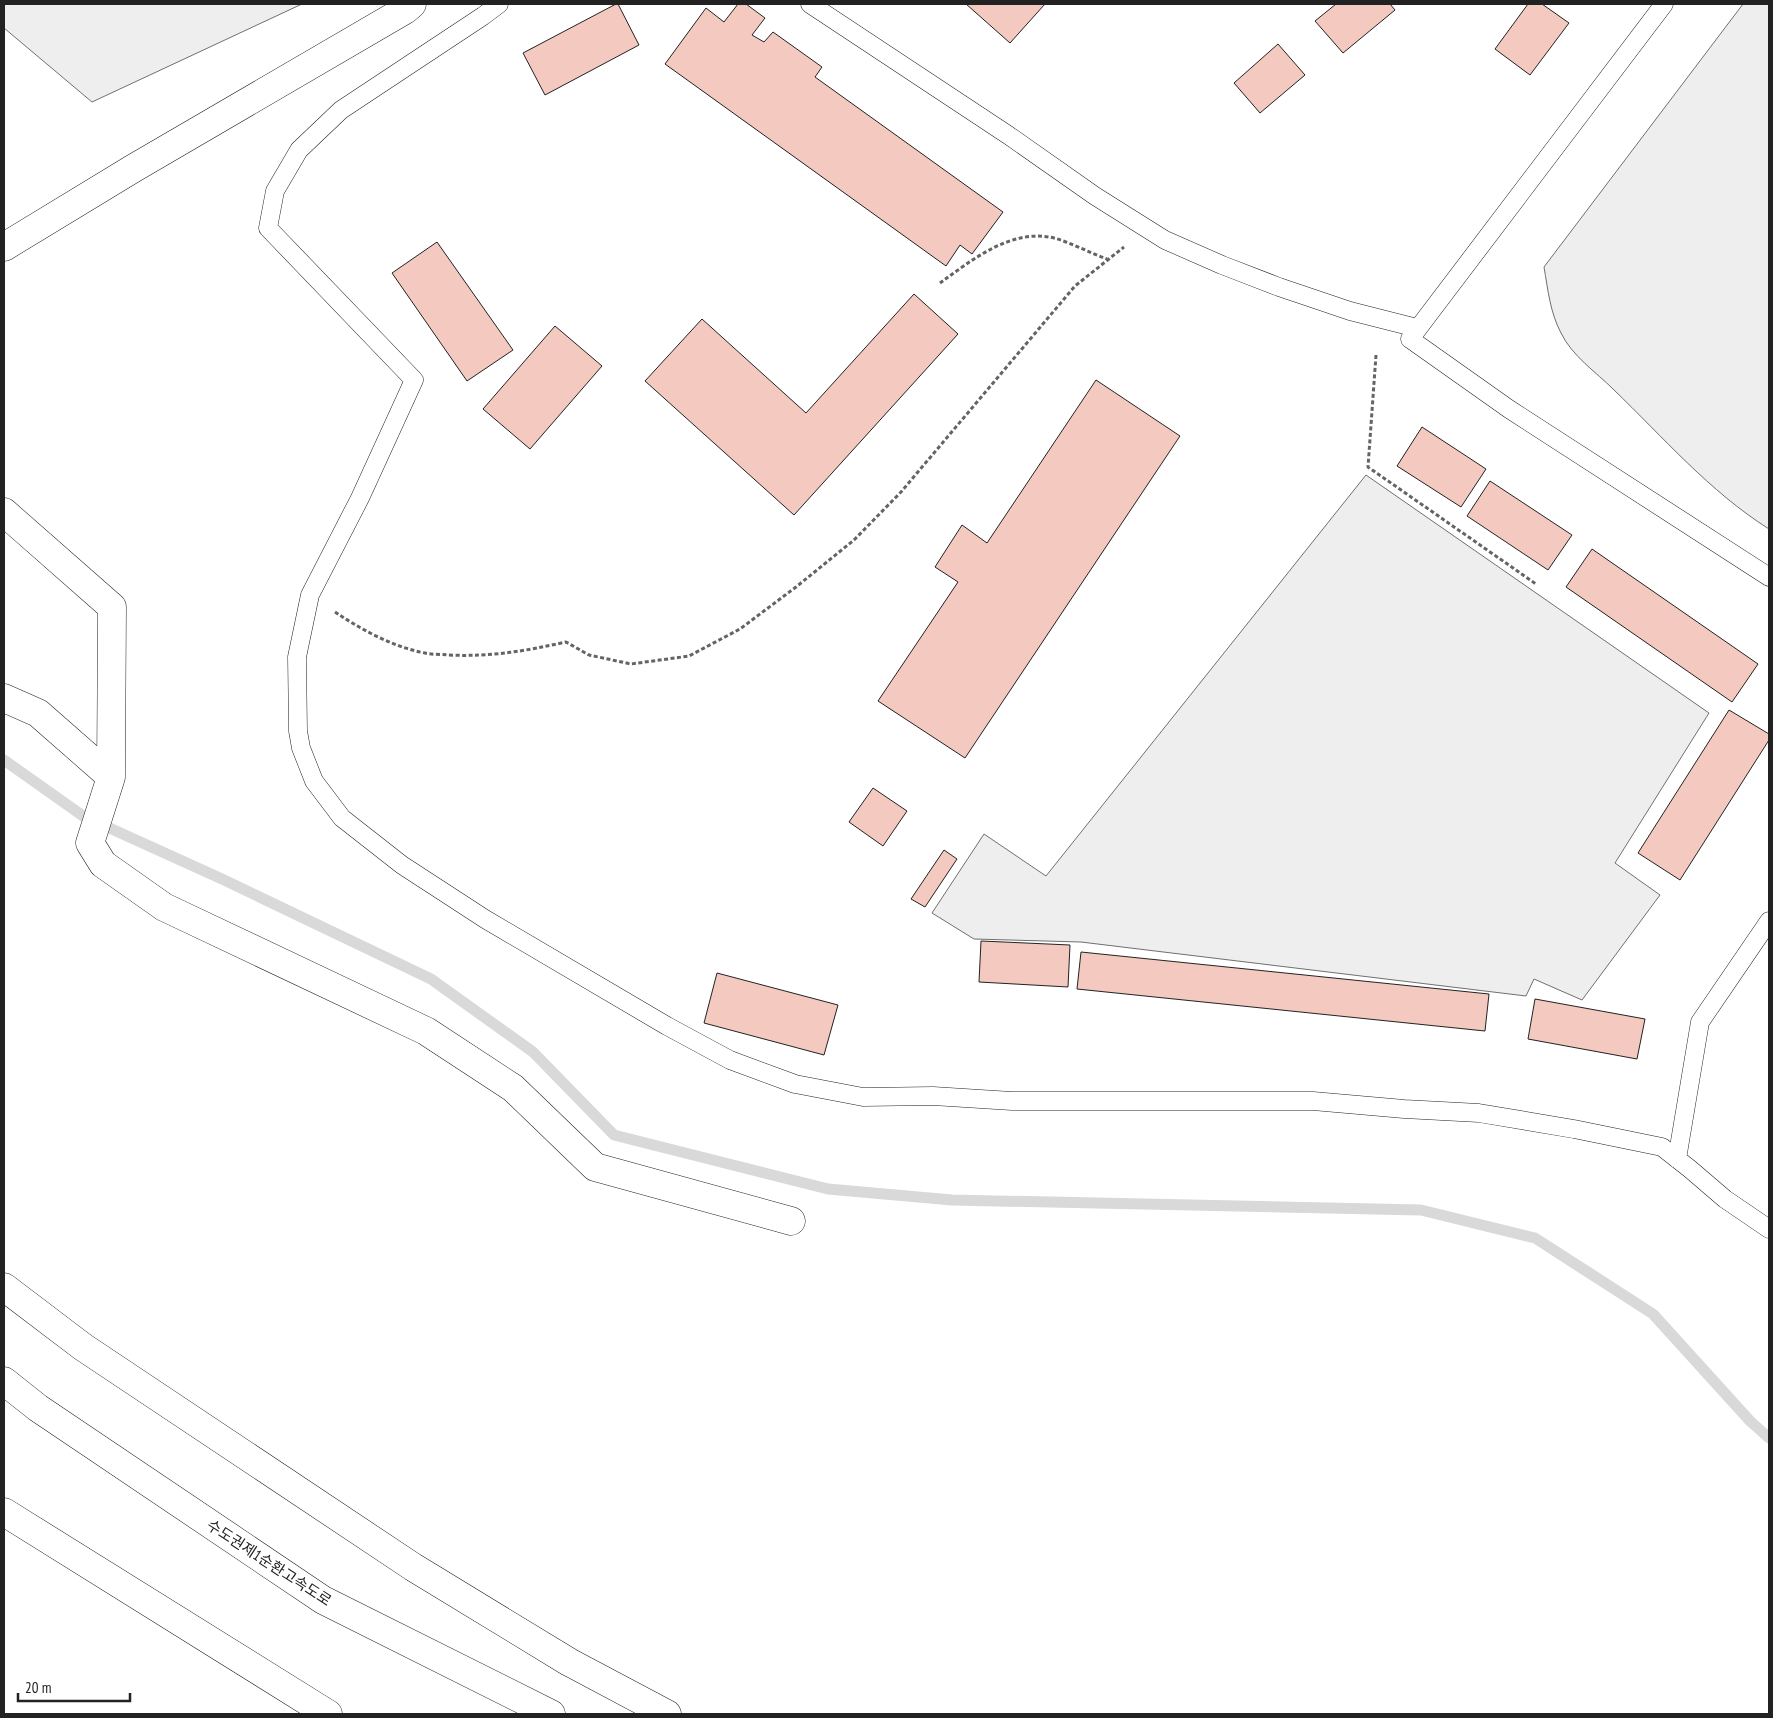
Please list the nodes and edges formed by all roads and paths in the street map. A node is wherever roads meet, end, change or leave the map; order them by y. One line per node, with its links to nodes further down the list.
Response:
1 (412, 4): 6 (main road)
2 (498, 4): 14 (lane)
3 (810, 4): 5 (lane)
4 (1664, 4): 9 (lane)
5 (1148, 229): 7 (path); 9 (lane)
6 (4, 247)
7 (1108, 260): 8 (path); 14 (path)
8 (940, 283)
9 (1418, 328): 12 (lane)
10 (1376, 355): 13 (path)
11 (4, 512): 16 (main road)
12 (1769, 577)
13 (1536, 584)
14 (310, 595): 18 (lane)
15 (4, 698): 16 (main road)
16 (108, 786): 19 (main road)
17 (1769, 921): 18 (lane)
18 (1677, 1159): 20 (lane)
19 (791, 1220)
20 (1769, 1229)
21 (4, 1287): 26 (main road)
22 (4, 1381): 25 (main road, 수도권제1순환고속도로)
23 (4, 1512): 24 (main road)
24 (328, 1714)
25 (551, 1714)
26 (667, 1714)

